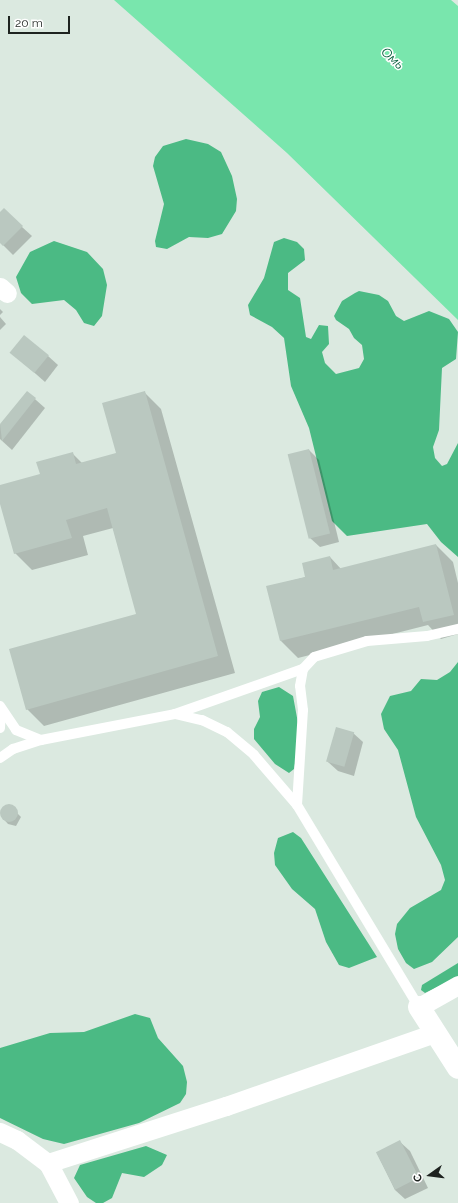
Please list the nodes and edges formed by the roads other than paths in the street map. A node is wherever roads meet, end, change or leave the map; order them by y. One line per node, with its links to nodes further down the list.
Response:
1 (458, 629): 2 (lane)
2 (304, 669): 4 (lane); 8 (lane)
3 (0, 707): 5 (lane); 6 (lane)
4 (175, 714): 6 (lane); 8 (lane)
5 (0, 728)
6 (41, 740): 7 (lane)
7 (0, 758)
8 (297, 805): 10 (lane)
9 (458, 985): 10 (street)
10 (419, 1007): 11 (street)
11 (435, 1032): 12 (street); 14 (street)
12 (458, 1068)
13 (0, 1132): 14 (street)
14 (48, 1163): 15 (street)
15 (69, 1203)

